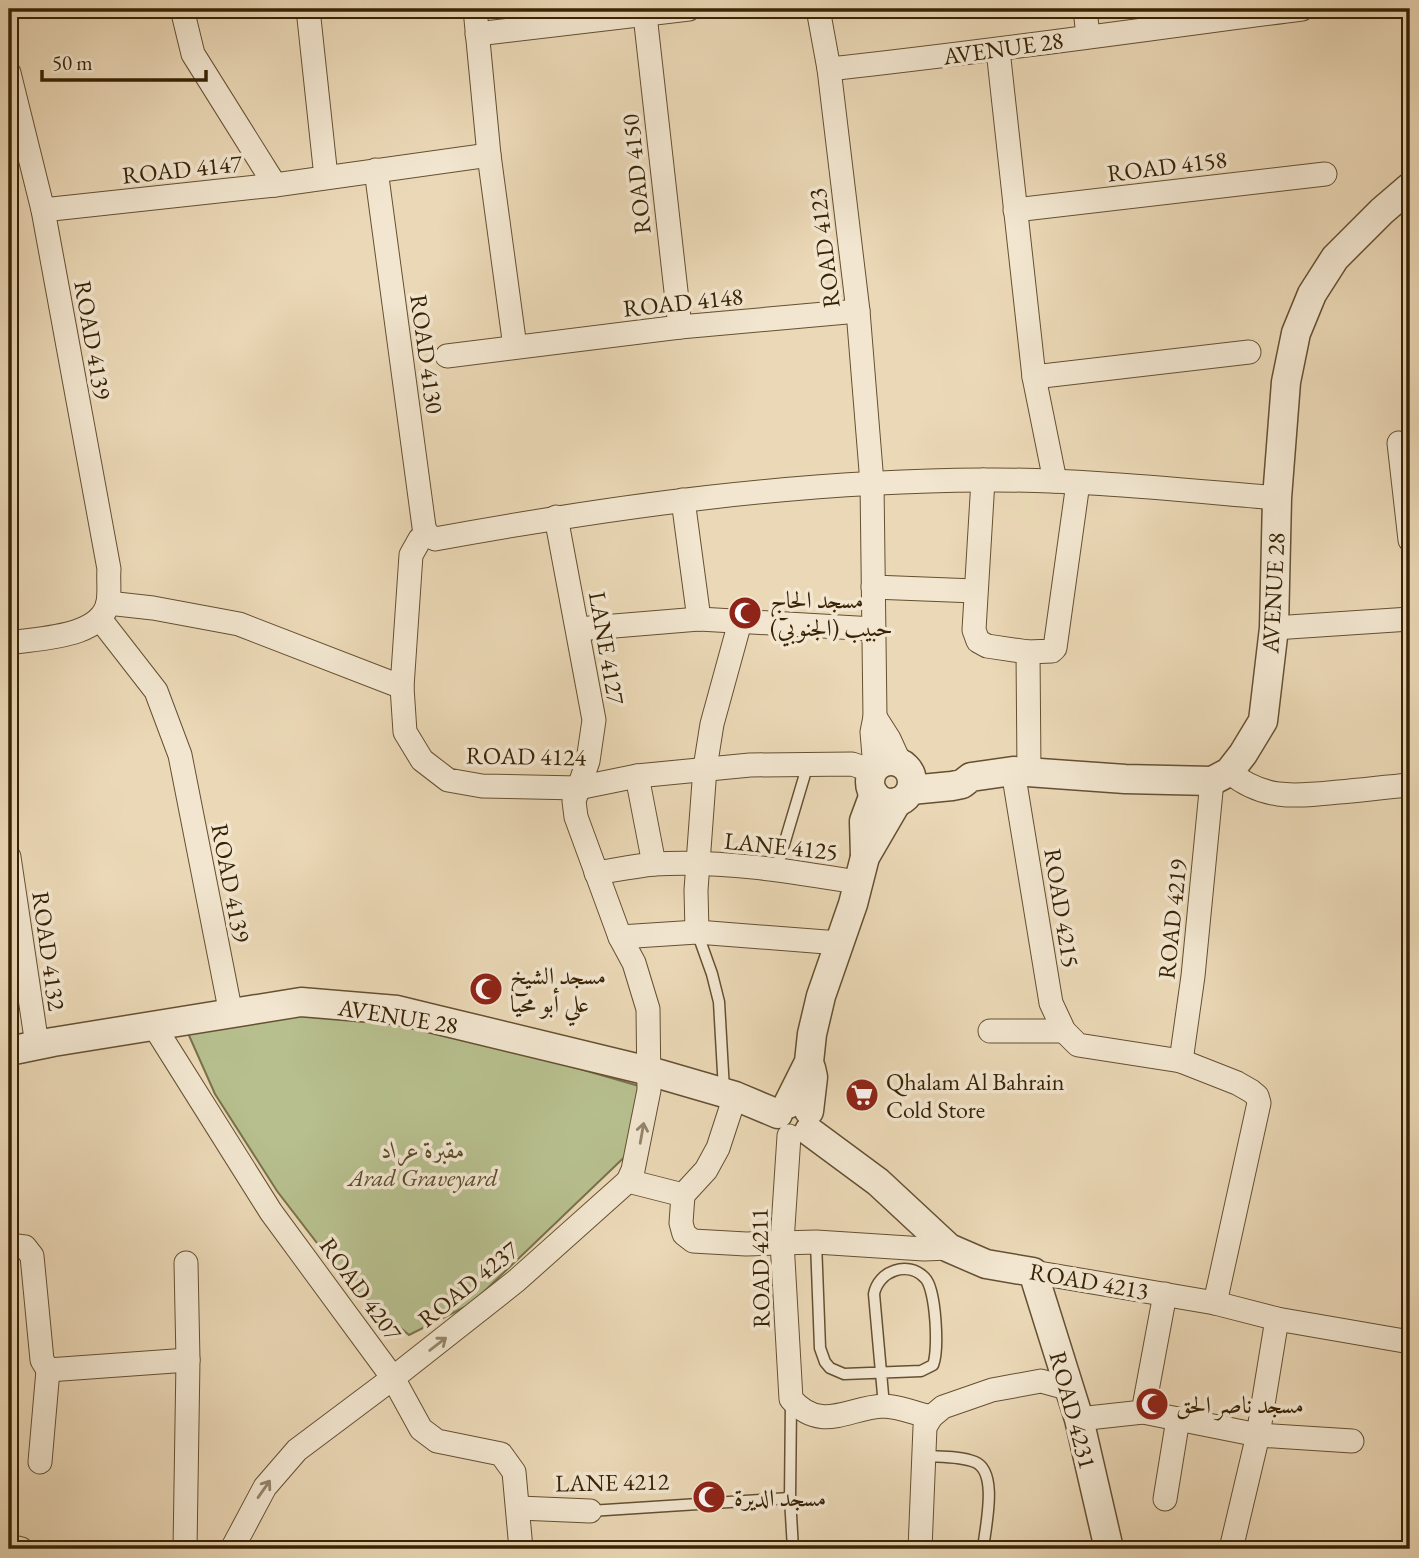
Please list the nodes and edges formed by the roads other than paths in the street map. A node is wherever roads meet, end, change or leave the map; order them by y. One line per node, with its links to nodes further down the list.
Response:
1 (182, 9): 18 (street)
2 (309, 9): 17 (street)
3 (475, 9): 9 (street)
4 (689, 9): 8 (street)
5 (818, 9): 12 (street, ROAD 4123)
6 (1085, 9): 10 (street)
7 (1302, 9): 10 (street, AVENUE 28)
8 (645, 15): 9 (street); 23 (street, ROAD 4150)
9 (477, 34): 14 (street)
10 (1088, 36): 11 (street, AVENUE 28)
11 (998, 50): 12 (street, AVENUE 28); 21 (street)
12 (829, 69): 22 (street, ROAD 4123)
13 (9, 73): 20 (street, ROAD 4139)
14 (488, 155): 15 (street, ROAD 4147); 24 (street)
15 (376, 170): 17 (street, ROAD 4147); 35 (street, ROAD 4130)
16 (1325, 174): 21 (street, ROAD 4158)
17 (326, 177): 18 (street, ROAD 4147)
18 (275, 185): 20 (street, ROAD 4147)
19 (1410, 187): 32 (street, AVENUE 28)
20 (43, 210): 39 (street, ROAD 4139)
21 (1015, 210): 27 (street)
22 (858, 311): 23 (street, ROAD 4148); 31 (street, ROAD 4123)
23 (680, 327): 24 (street, ROAD 4148)
24 (514, 347): 26 (street, ROAD 4148)
25 (1249, 352): 27 (street)
26 (447, 356)
27 (1034, 377): 30 (street)
28 (1399, 443): 36 (street)
29 (983, 480): 30 (street); 31 (street); 38 (street)
30 (1067, 482): 32 (street); 47 (street)
31 (872, 483): 33 (street); 37 (street, ROAD 4123)
32 (1277, 498): 43 (street, AVENUE 28)
33 (683, 500): 34 (street); 41 (street)
34 (556, 517): 35 (street); 44 (street, LANE 4127)
35 (431, 536): 48 (street, ROAD 4124)
36 (1410, 540)
37 (873, 587): 38 (street); 45 (street, ROAD 4123)
38 (975, 591): 47 (street)
39 (104, 611): 46 (street); 48 (street); 66 (street, ROAD 4139)
40 (1410, 618): 43 (street)
41 (699, 619): 42 (street); 44 (street)
42 (740, 622): 45 (street); 50 (street)
43 (1274, 628): 53 (street, AVENUE 28)
44 (578, 629): 56 (street, LANE 4127)
45 (874, 629): 54 (street, ROAD 4123)
46 (9, 643)
47 (1028, 652): 51 (street, ROAD 4215)
48 (402, 687): 56 (street, ROAD 4124)
49 (808, 764): 50 (street, ROAD 4124); 54 (street, ROAD 4124); 60 (lane)
50 (705, 768): 52 (street, ROAD 4124); 59 (street)
51 (1021, 771): 53 (street); 54 (street); 69 (street, ROAD 4215)
52 (637, 776): 56 (street, ROAD 4124); 58 (street)
53 (1220, 777): 55 (street); 72 (street, ROAD 4219)
54 (888, 780): 61 (street)
55 (1410, 785)
56 (578, 788): 62 (street, ROAD 4237)
57 (9, 862): 70 (street, ROAD 4132)
58 (653, 864): 59 (street, LANE 4125); 62 (street, LANE 4125)
59 (698, 864): 60 (street, LANE 4125); 63 (street)
60 (777, 868): 61 (street, LANE 4125)
61 (861, 869): 65 (street)
62 (596, 873): 64 (street, ROAD 4237)
63 (697, 932): 64 (street); 65 (street); 74 (lane)
64 (620, 937): 73 (street, ROAD 4237)
65 (839, 943): 75 (street)
66 (231, 1014): 67 (street, AVENUE 28); 73 (street, AVENUE 28)
67 (154, 1027): 70 (street, AVENUE 28); 92 (street, ROAD 4207)
68 (990, 1031): 69 (street)
69 (1071, 1038): 72 (street)
70 (37, 1045): 71 (street, AVENUE 28)
71 (9, 1051)
72 (1181, 1061): 86 (street)
73 (649, 1071): 74 (street, AVENUE 28); 76 (street, ROAD 4237, one-way to 73)
74 (730, 1094): 75 (street, AVENUE 28); 77 (street)
75 (795, 1119): 78 (street, ROAD 4211); 81 (street, ROAD 4213)
76 (628, 1181): 77 (street); 92 (street, ROAD 4237, one-way to 76)
77 (683, 1195): 78 (street)
78 (782, 1241): 79 (street); 94 (street, ROAD 4211)
79 (816, 1242): 82 (street); 91 (lane)
80 (9, 1245): 90 (street)
81 (949, 1248): 82 (street); 84 (street, ROAD 4213)
82 (883, 1261): 91 (lane); 91 (lane)
83 (186, 1263): 89 (street)
84 (1033, 1272): 85 (street, ROAD 4213); 93 (street, ROAD 4231)
85 (1165, 1294): 86 (street, ROAD 4213); 96 (street)
86 (1215, 1303): 87 (street, ROAD 4213)
87 (1277, 1320): 88 (street, ROAD 4213); 100 (street)
88 (1410, 1342)
89 (188, 1360): 90 (street); 110 (street)
90 (48, 1370): 103 (street)
91 (882, 1371): 95 (lane)
92 (393, 1378): 106 (street, ROAD 4207); 111 (street, ROAD 4237, one-way to 92)
93 (1070, 1389): 97 (street); 98 (street, ROAD 4231)
94 (791, 1399): 95 (street); 104 (lane, ROAD 4211)
95 (884, 1406): 97 (street)
96 (1143, 1412): 98 (street); 99 (street)
97 (931, 1417): 102 (street)
98 (1079, 1419): 116 (street, ROAD 4231)
99 (1178, 1419): 100 (street); 105 (street)
100 (1258, 1435): 101 (street); 117 (street)
101 (1352, 1441)
102 (926, 1456): 114 (street); 115 (lane)
103 (40, 1461)
104 (790, 1498): 107 (lane, LANE 4212); 113 (lane, ROAD 4211)
105 (1165, 1499)
106 (519, 1508): 107 (street, LANE 4212); 112 (street, ROAD 4207)
107 (590, 1511)
108 (9, 1546): 109 (street)
109 (20, 1549)
110 (185, 1549)
111 (232, 1549)
112 (521, 1549)
113 (793, 1549)
114 (920, 1549)
115 (983, 1549)
116 (1109, 1549)
117 (1231, 1549)

